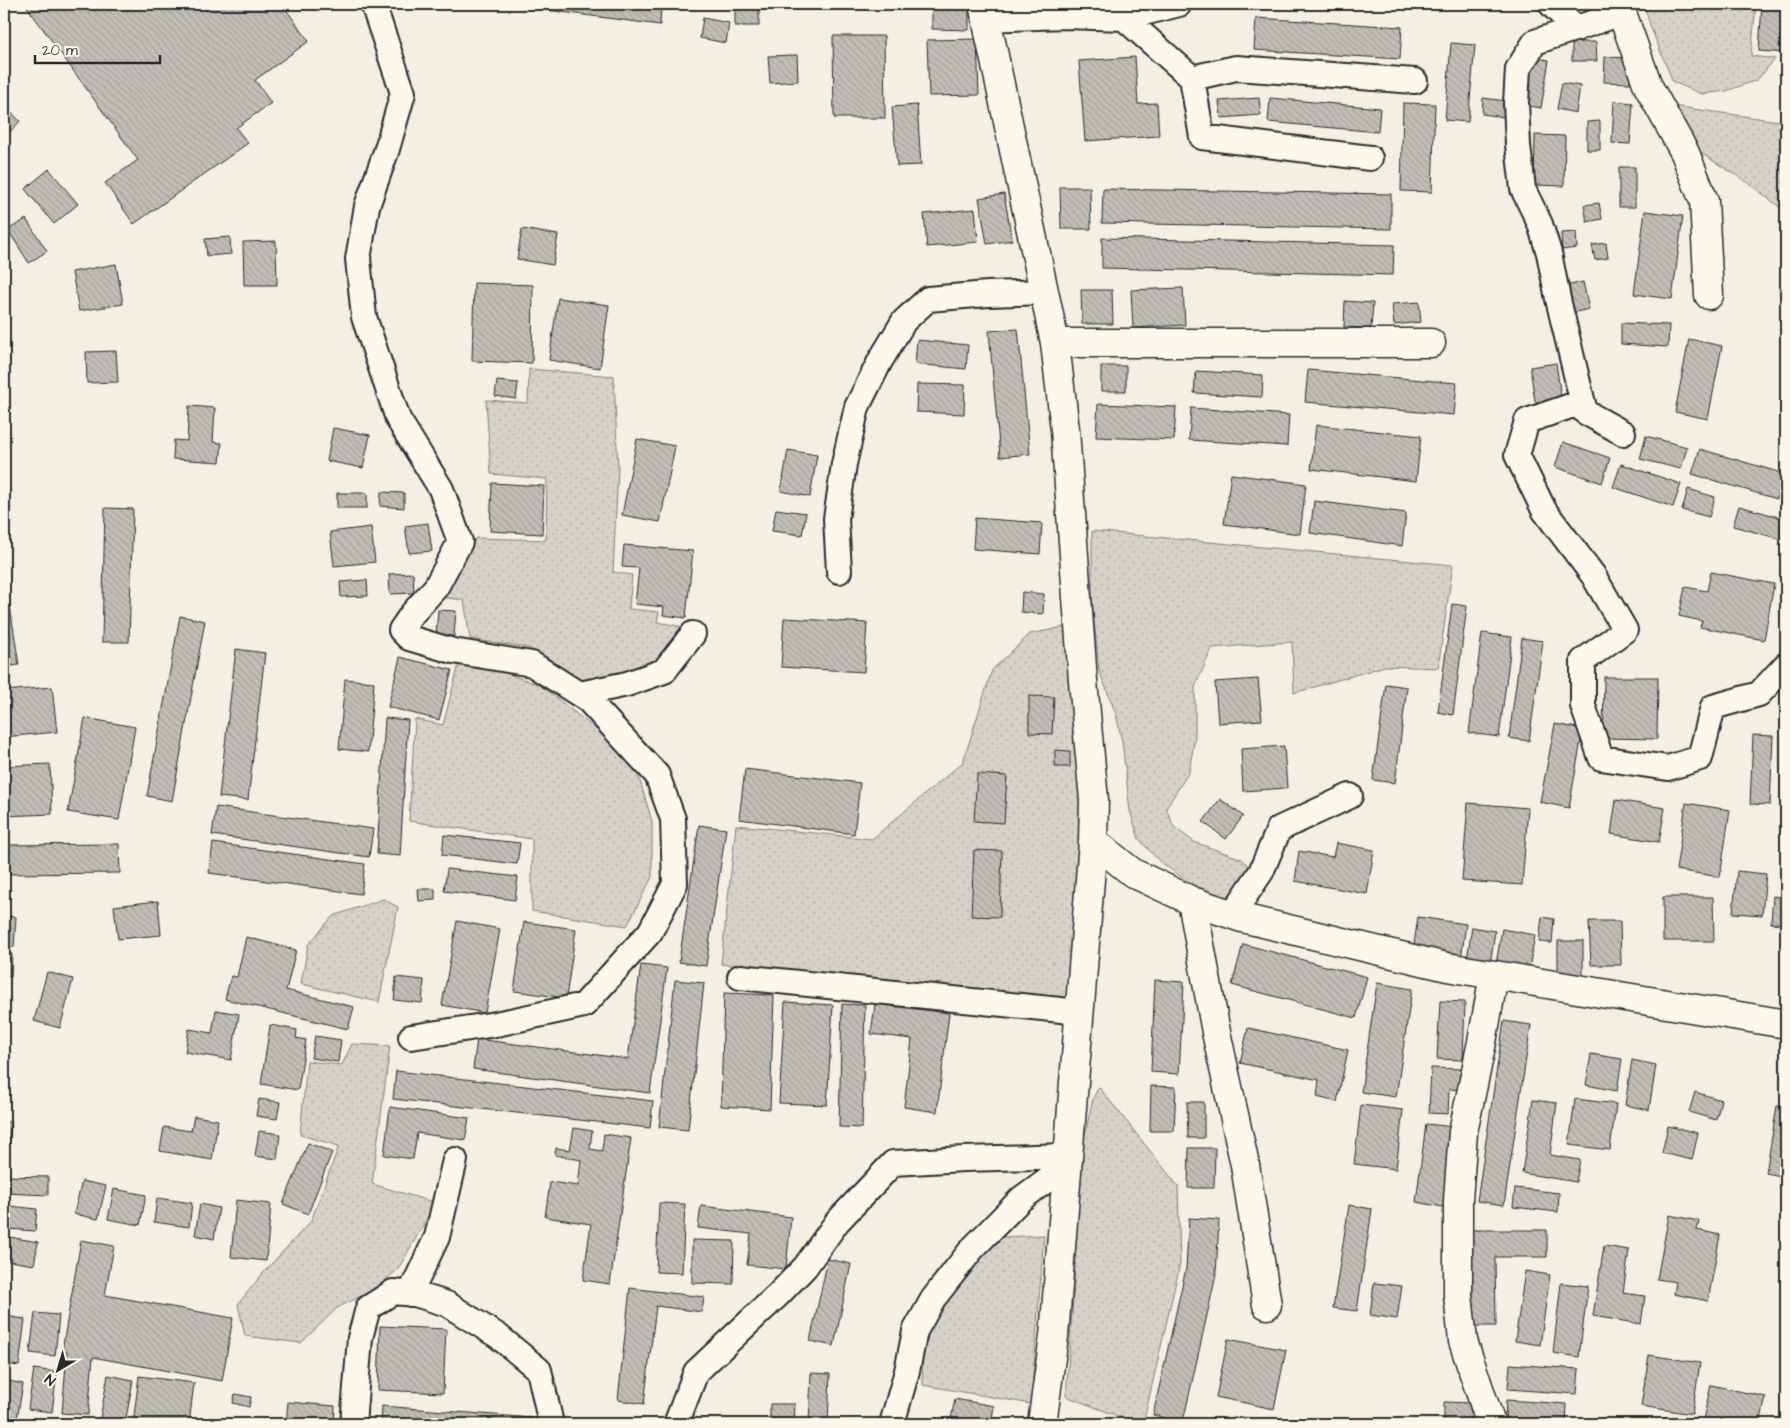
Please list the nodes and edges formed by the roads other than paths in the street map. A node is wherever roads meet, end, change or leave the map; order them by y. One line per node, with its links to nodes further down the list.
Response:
1 (373, 4): 20 (lane)
2 (1179, 4): 6 (lane)
3 (1551, 4): 7 (lane)
4 (1622, 9): 7 (lane); 12 (street)
5 (984, 11): 6 (lane); 11 (street)
6 (1124, 18): 8 (lane)
7 (1576, 29): 15 (lane)
8 (1192, 78): 9 (lane); 10 (lane)
9 (1415, 82)
10 (1370, 158)
11 (1045, 292): 13 (street); 17 (lane)
12 (1709, 295)
13 (1055, 343): 14 (street); 22 (street)
14 (1431, 343)
15 (1582, 402): 16 (lane); 19 (lane)
16 (1623, 433)
17 (839, 571)
18 (693, 634): 20 (lane)
19 (1786, 665)
20 (580, 694): 29 (lane)
21 (1350, 796): 24 (lane)
22 (1093, 841): 23 (street); 27 (street)
23 (1192, 900): 24 (street); 33 (street)
24 (1232, 914): 25 (street)
25 (1494, 975): 28 (street); 39 (street)
26 (740, 977): 27 (lane)
27 (1080, 1012): 31 (street)
28 (1786, 1024)
29 (410, 1037)
30 (455, 1160): 32 (lane)
31 (1068, 1161): 36 (lane); 37 (lane); 38 (street)
32 (410, 1294): 34 (lane); 35 (lane)
33 (1267, 1305)
34 (353, 1424)
35 (551, 1424)
36 (676, 1424)
37 (892, 1424)
38 (1042, 1424)
39 (1491, 1424)

